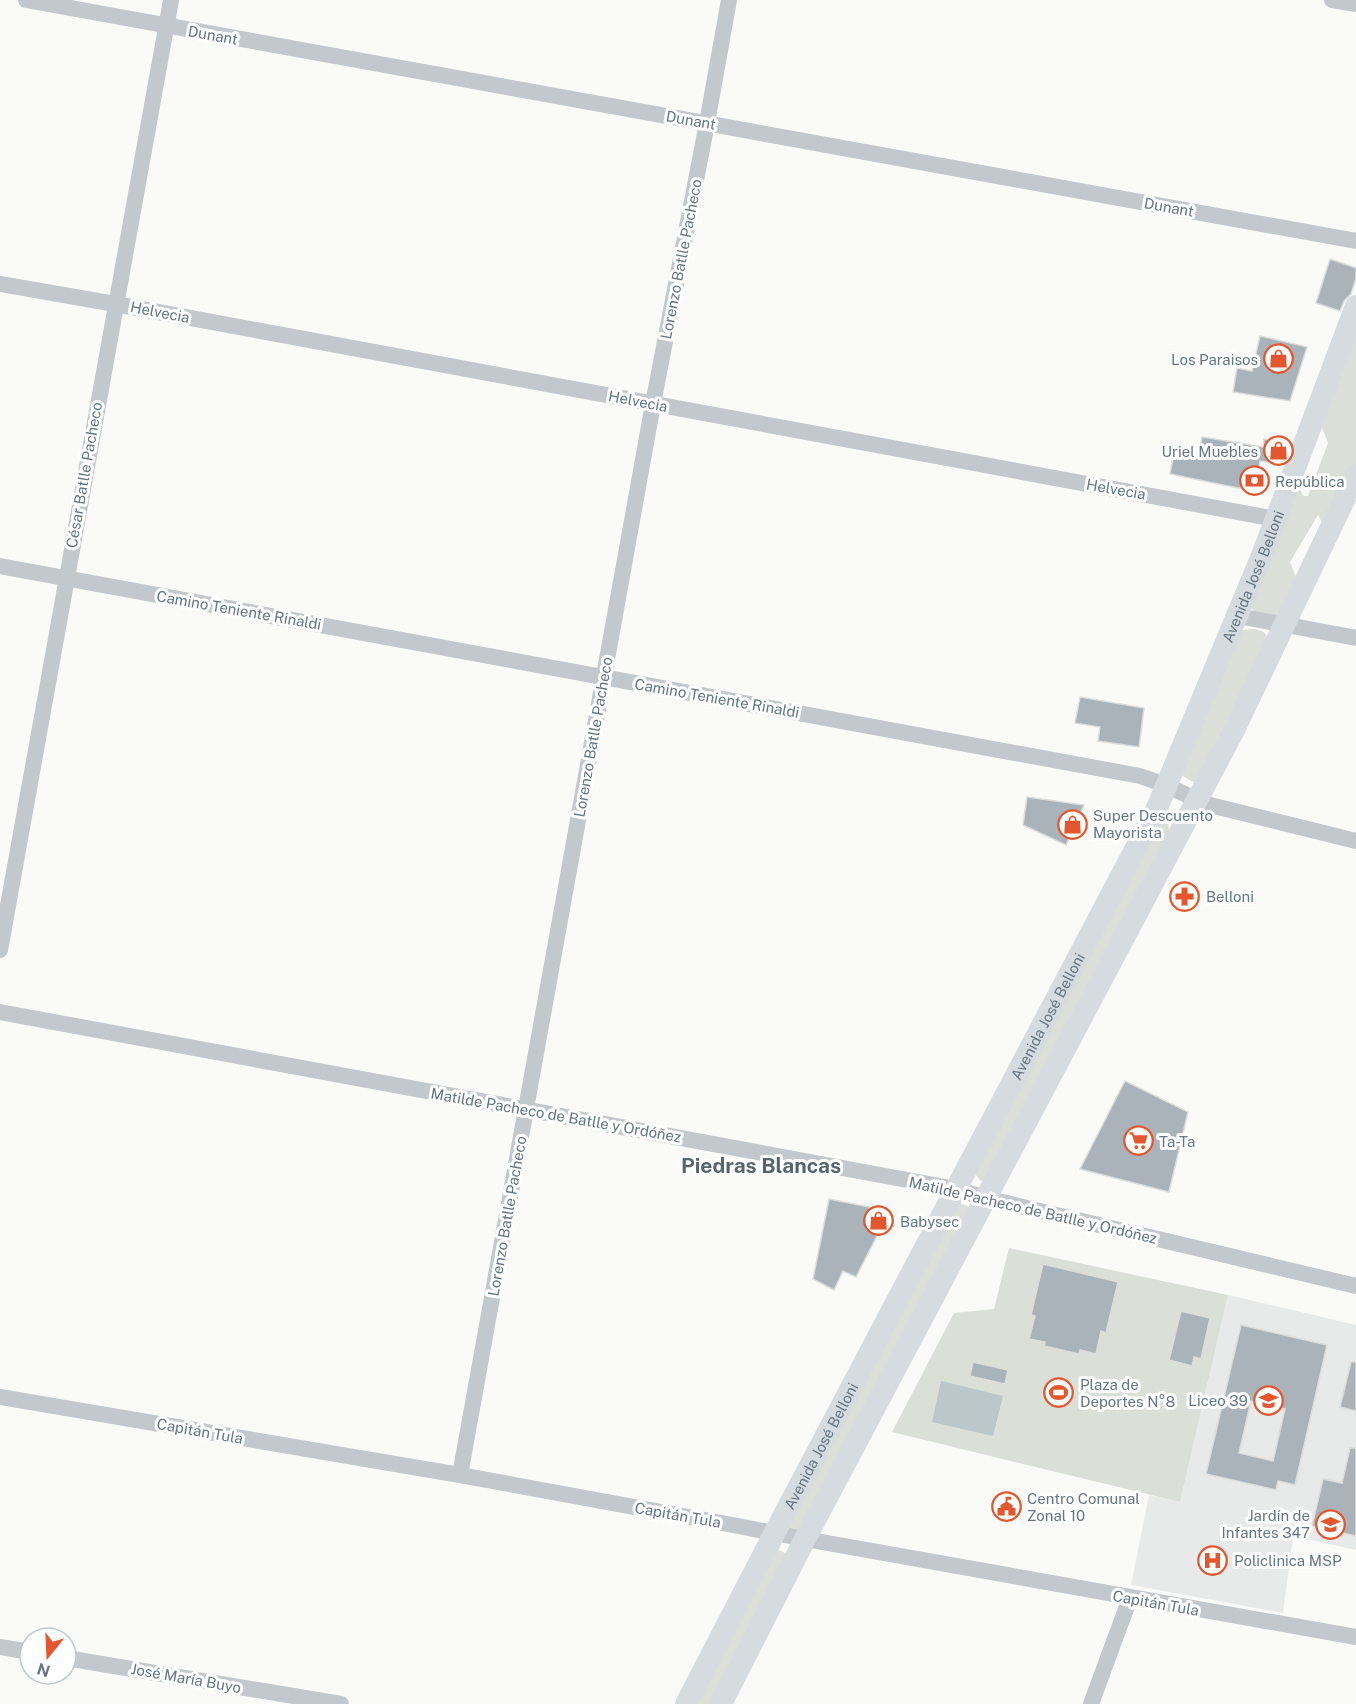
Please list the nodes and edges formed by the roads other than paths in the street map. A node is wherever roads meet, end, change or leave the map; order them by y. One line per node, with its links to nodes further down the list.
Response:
1 (26, 0): 6 (street, Dunant)
2 (171, 0): 6 (street, César Batlle Pacheco)
3 (729, 0): 7 (street, Lorenzo Batlle Pacheco)
4 (1332, 0): 5 (street)
5 (1356, 4)
6 (166, 26): 7 (street, Dunant); 10 (street, César Batlle Pacheco)
7 (707, 123): 8 (street, Dunant); 12 (street, Lorenzo Batlle Pacheco)
8 (1356, 241)
9 (0, 284): 10 (street, Helvecia)
10 (115, 304): 12 (street, Helvecia); 16 (street, César Batlle Pacheco)
11 (1356, 306): 14 (main road, Avenida José Belloni)
12 (653, 404): 14 (street, Helvecia); 20 (street, Lorenzo Batlle Pacheco)
13 (1356, 476): 18 (main road, Avenida José Belloni)
14 (1276, 519): 17 (main road, Avenida José Belloni)
15 (0, 566): 16 (street, Camino Teniente Rinaldi)
16 (66, 579): 20 (street, Camino Teniente Rinaldi); 24 (street, César Batlle Pacheco)
17 (1238, 615): 18 (street); 21 (main road, Avenida José Belloni)
18 (1284, 625): 19 (street); 22 (main road, Avenida José Belloni)
19 (1356, 638)
20 (604, 677): 21 (street, Camino Teniente Rinaldi); 26 (street, Lorenzo Batlle Pacheco)
21 (1166, 785): 22 (street, Camino Teniente Rinaldi); 27 (main road, Avenida José Belloni)
22 (1197, 800): 23 (street, Camino Teniente Rinaldi); 28 (main road, Avenida José Belloni)
23 (1356, 841)
24 (0, 950)
25 (0, 1012): 26 (street, Matilde Pacheco de Batlle y Ordóñez)
26 (526, 1110): 27 (street, Matilde Pacheco de Batlle y Ordóñez); 31 (street, Lorenzo Batlle Pacheco)
27 (956, 1189): 28 (street, Matilde Pacheco de Batlle y Ordóñez); 32 (main road, Avenida José Belloni)
28 (985, 1198): 29 (street, Matilde Pacheco de Batlle y Ordóñez); 33 (main road, Avenida José Belloni)
29 (1356, 1286)
30 (0, 1397): 31 (street, Capitán Tula)
31 (460, 1475): 32 (street, Capitán Tula)
32 (774, 1534): 33 (street, Capitán Tula); 40 (main road, Avenida José Belloni)
33 (805, 1539): 34 (street, Capitán Tula); 41 (main road, Avenida José Belloni)
34 (1130, 1598): 35 (street, Capitán Tula); 42 (street)
35 (1356, 1637)
36 (0, 1647): 37 (street)
37 (18, 1650)
38 (78, 1660): 39 (street, José María Buyo)
39 (341, 1704)
40 (686, 1704)
41 (721, 1704)
42 (1091, 1704)

